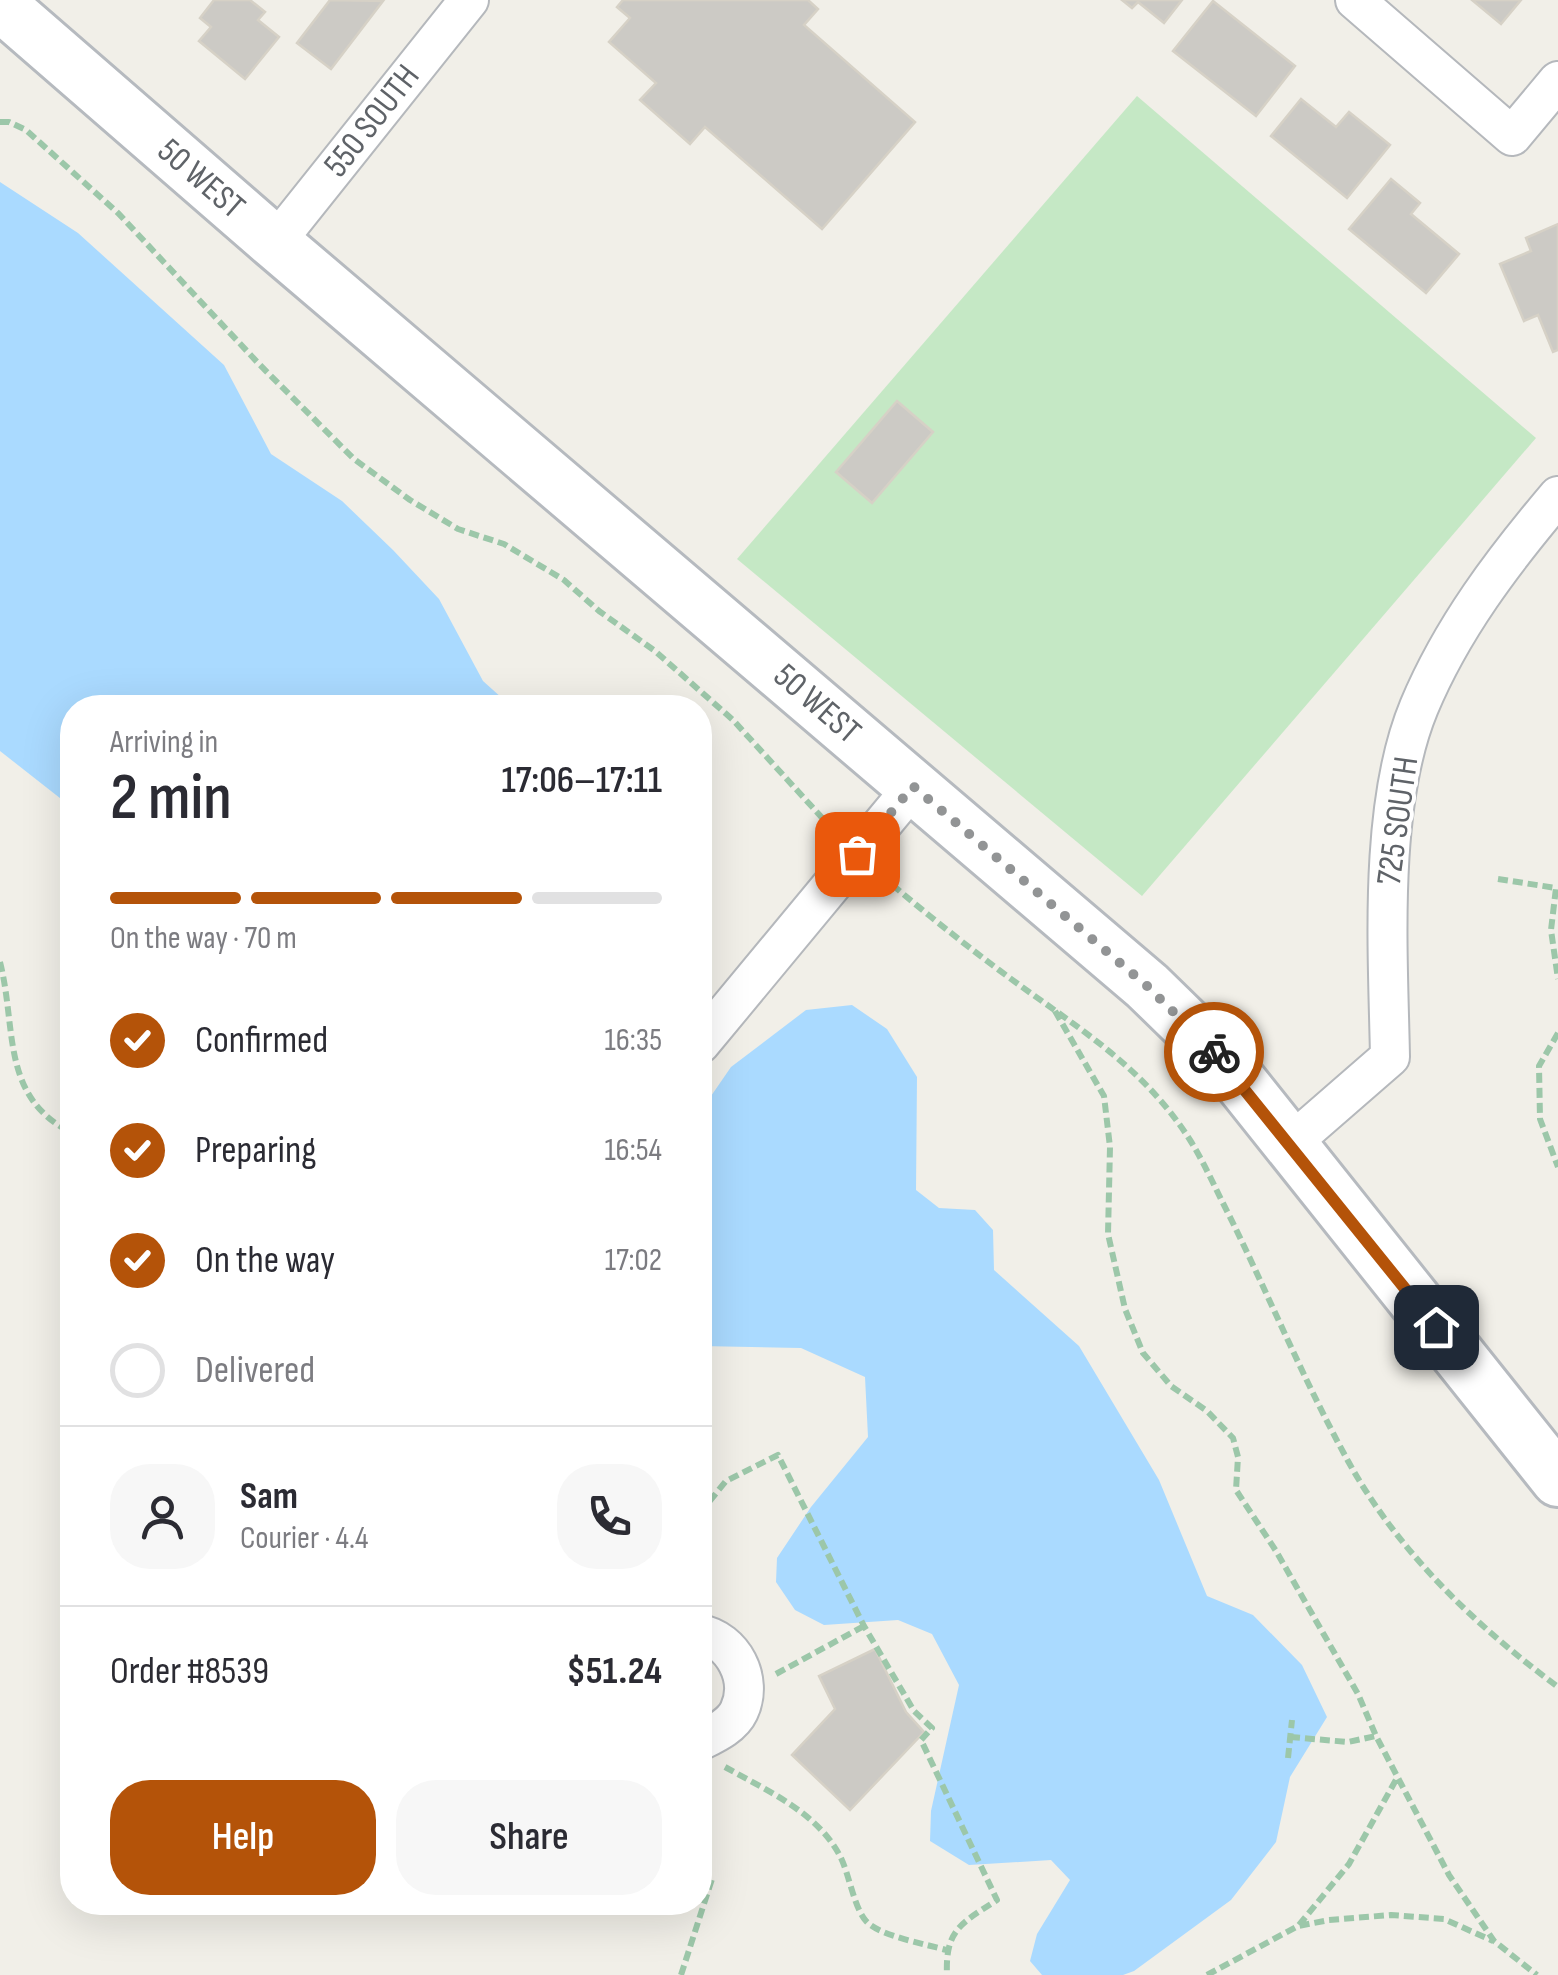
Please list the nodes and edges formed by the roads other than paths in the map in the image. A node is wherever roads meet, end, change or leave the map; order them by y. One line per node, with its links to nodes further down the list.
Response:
1 (469, 0): 5 (street, 550 SOUTH)
2 (1355, 0): 4 (street)
3 (0, 4): 5 (street, 50 WEST)
4 (1558, 80)
5 (275, 243): 7 (street, 50 WEST)
6 (1558, 496): 9 (street, 725 SOUTH)
7 (913, 786): 8 (street); 9 (street, 50 WEST)
8 (712, 1029)
9 (1290, 1144): 10 (street, 50 WEST)
10 (1558, 1480)
11 (712, 1636): 12 (street)
12 (712, 1734)

